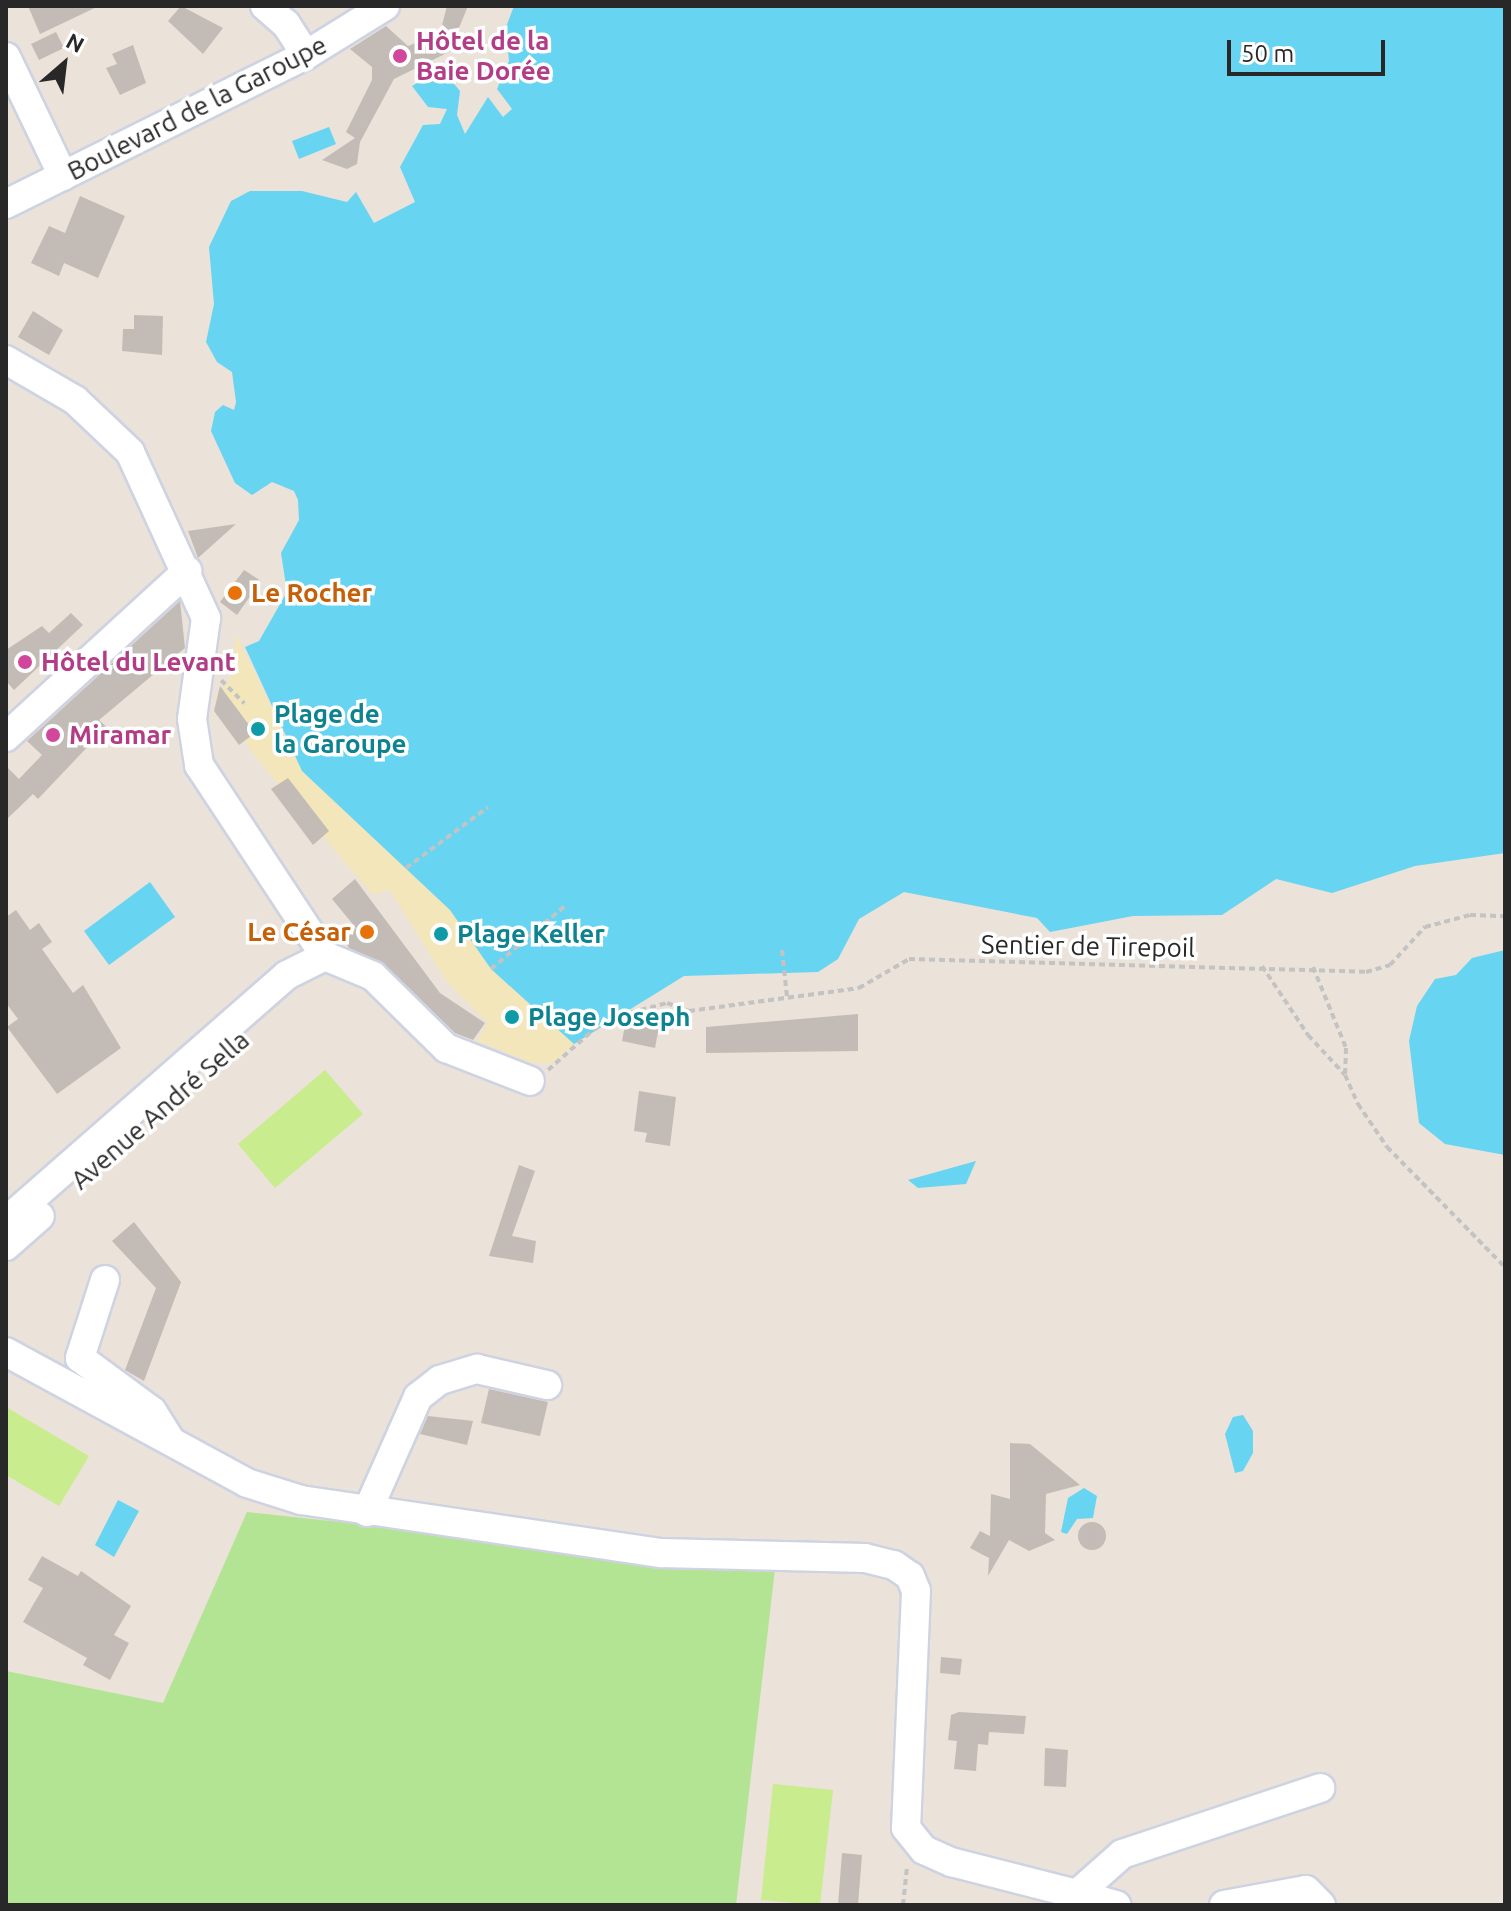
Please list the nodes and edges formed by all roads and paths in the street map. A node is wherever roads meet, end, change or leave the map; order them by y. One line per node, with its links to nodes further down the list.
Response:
1 (265, 6): 3 (street)
2 (385, 6): 3 (street, Boulevard de la Garoupe)
3 (306, 55): 5 (street, Boulevard de la Garoupe)
4 (6, 57): 5 (street)
5 (63, 176): 6 (street, Boulevard de la Garoupe)
6 (6, 204)
7 (6, 360): 8 (street)
8 (187, 571): 9 (street); 15 (street)
9 (6, 737)
10 (488, 807): 11 (path)
11 (406, 868)
12 (566, 905): 18 (path)
13 (1505, 916): 17 (path, Sentier de Tirepoil)
14 (782, 950): 19 (path)
15 (316, 963): 21 (street); 22 (street, Avenue André Sella); 23 (street, Avenue André Sella)
16 (1262, 966): 17 (path, Sentier de Tirepoil); 19 (path, Sentier de Tirepoil); 20 (path)
17 (1313, 967): 20 (path)
18 (491, 969)
19 (787, 997): 21 (path, Sentier de Tirepoil)
20 (1345, 1075): 24 (path)
21 (530, 1081)
22 (6, 1221)
23 (6, 1246)
24 (1505, 1267)
25 (105, 1280): 28 (street)
26 (6, 1352): 28 (street)
27 (547, 1385): 29 (street)
28 (173, 1445): 29 (street)
29 (367, 1512): 31 (street)
30 (1320, 1788): 31 (street)
31 (1077, 1894): 32 (street)
32 (1116, 1905)
33 (1224, 1905): 34 (street)
34 (1321, 1905)

